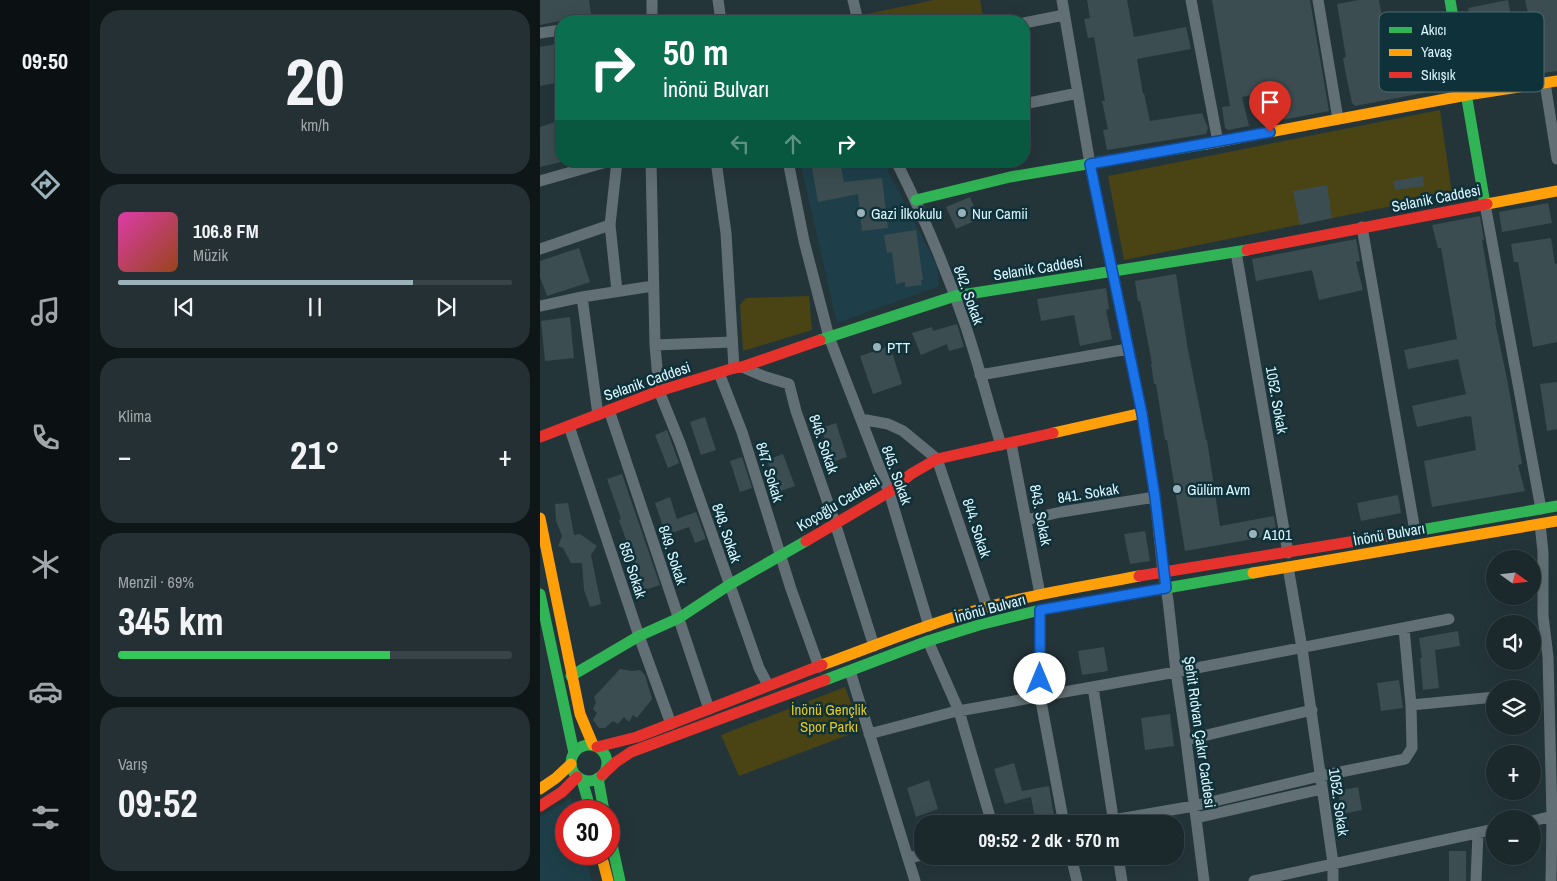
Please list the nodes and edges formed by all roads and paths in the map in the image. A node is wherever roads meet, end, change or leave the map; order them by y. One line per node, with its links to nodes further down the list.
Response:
1 (652, 0): 7 (street)
2 (718, 0): 8 (street)
3 (853, 0): 9 (street)
4 (1062, 0): 10 (street, Şehit Rıdvan Çakır Caddesi)
5 (1191, 0): 22 (street)
6 (1318, 0): 21 (street)
7 (652, 15)
8 (720, 15)
9 (857, 15)
10 (1064, 15): 11 (street); 18 (street, Şehit Rıdvan Çakır Caddesi)
11 (1030, 22)
12 (555, 31): 13 (street)
13 (540, 33)
14 (1557, 82): 15 (main road)
15 (1545, 83): 23 (street)
16 (1466, 92): 19 (main road)
17 (1486, 92): 19 (main road)
18 (1078, 93): 20 (street); 24 (street, Şehit Rıdvan Çakır Caddesi)
19 (1467, 95): 21 (main road); 34 (main road)
20 (1030, 103)
21 (1338, 120): 22 (main road)
22 (1218, 142): 24 (main road)
23 (1557, 160)
24 (1090, 164): 33 (main road); 39 (street, Şehit Rıdvan Çakır Caddesi)
25 (589, 167): 31 (street)
26 (615, 167): 35 (street)
27 (651, 167): 40 (street, 848. Sokak)
28 (717, 167): 46 (street)
29 (789, 167): 45 (street, 845. Sokak)
30 (899, 167): 33 (street, 842. Sokak)
31 (540, 181)
32 (1557, 191): 34 (main road, Selanik Caddesi)
33 (916, 200): 42 (street, 842. Sokak)
34 (1485, 204): 36 (main road, Selanik Caddesi); 63 (street)
35 (610, 225): 37 (street); 41 (street)
36 (1362, 227): 38 (main road, Selanik Caddesi); 69 (street)
37 (540, 249)
38 (1236, 252): 39 (main road, Selanik Caddesi); 70 (street, 1052. Sokak)
39 (1113, 270): 42 (main road, Selanik Caddesi); 48 (street, Şehit Rıdvan Çakır Caddesi)
40 (653, 286): 41 (street); 47 (street, 848. Sokak)
41 (617, 291): 43 (street)
42 (955, 296): 45 (main road, Selanik Caddesi); 51 (street, 842. Sokak)
43 (582, 297): 44 (street); 53 (street, 849. Sokak)
44 (540, 306)
45 (829, 336): 49 (main road, Selanik Caddesi); 55 (street, 845. Sokak)
46 (732, 342): 47 (street); 49 (street)
47 (655, 345): 52 (street, 848. Sokak)
48 (1128, 349): 51 (street); 54 (street, Şehit Rıdvan Çakır Caddesi)
49 (738, 368): 50 (main road, Selanik Caddesi); 67 (street, 846. Sokak)
50 (719, 373): 52 (main road, Selanik Caddesi); 71 (street, 847. Sokak)
51 (980, 375): 58 (street, 842. Sokak)
52 (659, 391): 53 (main road, Selanik Caddesi); 74 (street, 848. Sokak)
53 (604, 412): 56 (main road, Selanik Caddesi); 80 (street, 849. Sokak)
54 (1142, 414): 58 (main road, Koçoğlu Caddesi); 61 (street, Şehit Rıdvan Çakır Caddesi)
55 (861, 419): 59 (street); 60 (street, 845. Sokak)
56 (569, 426): 57 (main road, Selanik Caddesi); 84 (street, 850 Sokak)
57 (540, 437)
58 (1006, 444): 59 (main road, Koçoğlu Caddesi); 65 (street, 843. Sokak)
59 (937, 458): 60 (main road, Koçoğlu Caddesi); 78 (street, 844. Sokak)
60 (889, 492): 67 (main road, Koçoğlu Caddesi); 82 (street, 845. Sokak)
61 (1155, 497): 65 (street, 841. Sokak); 73 (street, Şehit Rıdvan Çakır Caddesi)
62 (1557, 506): 63 (main road, İnönü Bulvarı)
63 (1541, 509): 69 (main road, İnönü Bulvarı)
64 (540, 518): 93 (main road)
65 (1026, 520): 76 (street, 843. Sokak)
66 (1557, 521): 68 (main road, İnönü Bulvarı)
67 (835, 523): 71 (main road, Koçoğlu Caddesi); 87 (street, 846. Sokak)
68 (1540, 524): 72 (main road, İnönü Bulvarı); 89 (street)
69 (1415, 531): 70 (main road, İnönü Bulvarı)
70 (1288, 553): 73 (main road, İnönü Bulvarı)
71 (780, 555): 74 (main road, Koçoğlu Caddesi); 90 (street, 847. Sokak)
72 (1288, 567): 75 (main road, İnönü Bulvarı); 88 (street, 1052. Sokak)
73 (1163, 572): 75 (street, Şehit Rıdvan Çakır Caddesi); 76 (main road, İnönü Bulvarı)
74 (729, 585): 80 (main road, Koçoğlu Caddesi); 94 (street, 848. Sokak)
75 (1166, 588): 79 (main road, İnönü Bulvarı); 92 (street, Şehit Rıdvan Çakır Caddesi)
76 (1040, 594): 78 (main road, İnönü Bulvarı)
77 (541, 599): 86 (main road)
78 (987, 607): 82 (main road, İnönü Bulvarı)
79 (1040, 610): 85 (main road, İnönü Bulvarı); 96 (street)
80 (679, 618): 84 (main road, Koçoğlu Caddesi); 99 (street, 849. Sokak)
81 (1449, 619): 83 (street)
82 (929, 626): 87 (main road, İnönü Bulvarı)
83 (1404, 628): 88 (street); 98 (street)
84 (639, 636): 93 (main road, Koçoğlu Caddesi); 102 (street, 850 Sokak)
85 (928, 641): 91 (main road, İnönü Bulvarı); 101 (street)
86 (545, 643): 106 (main road)
87 (874, 646): 90 (main road, İnönü Bulvarı)
88 (1302, 648): 92 (street); 100 (street, 1052. Sokak)
89 (1552, 657): 120 (street)
90 (819, 667): 94 (main road, İnönü Bulvarı)
91 (850, 672): 103 (street); 108 (main road, İnönü Bulvarı)
92 (1176, 672): 95 (street); 104 (street, Şehit Rıdvan Çakır Caddesi)
93 (571, 676): 105 (main road)
94 (768, 685): 99 (main road, İnönü Bulvarı)
95 (1093, 686): 96 (street); 118 (street)
96 (1040, 696): 101 (street); 117 (street)
97 (1486, 698): 98 (street)
98 (1411, 705): 107 (street)
99 (709, 709): 102 (main road, İnönü Bulvarı)
100 (1312, 710): 104 (street); 107 (street, 1052. Sokak)
101 (959, 711): 103 (street); 116 (street)
102 (671, 724): 105 (main road, İnönü Bulvarı)
103 (869, 734): 126 (street)
104 (1186, 740): 115 (street, Şehit Rıdvan Çakır Caddesi)
105 (595, 746): 106 (main road); 108 (main road)
106 (572, 758): 109 (main road); 110 (main road)
107 (1320, 776): 111 (street, 1052. Sokak); 115 (street)
108 (600, 777): 109 (main road); 113 (main road)
109 (579, 778): 112 (main road); 114 (main road)
110 (540, 789)
111 (1322, 789): 121 (street); 127 (street, 1052. Sokak)
112 (587, 800)
113 (603, 800)
114 (540, 806)
115 (1194, 806): 119 (street); 121 (street, Şehit Rıdvan Çakır Caddesi)
116 (989, 815)
117 (1062, 815)
118 (1113, 815)
119 (1149, 815)
120 (1554, 816): 122 (street); 141 (street)
121 (1196, 818): 137 (street, Şehit Rıdvan Çakır Caddesi)
122 (1541, 818)
123 (1486, 831): 124 (street)
124 (1478, 833): 127 (street); 140 (street)
125 (914, 857): 126 (street)
126 (908, 858): 134 (street)
127 (1333, 863): 138 (street); 139 (street, 1052. Sokak)
128 (604, 865): 132 (main road)
129 (616, 865): 133 (main road)
130 (1074, 865): 135 (street)
131 (1119, 865): 136 (street)
132 (608, 881)
133 (620, 881)
134 (915, 881)
135 (1077, 881)
136 (1122, 881)
137 (1204, 881)
138 (1254, 881)
139 (1333, 881)
140 (1476, 881)
141 (1551, 881)

